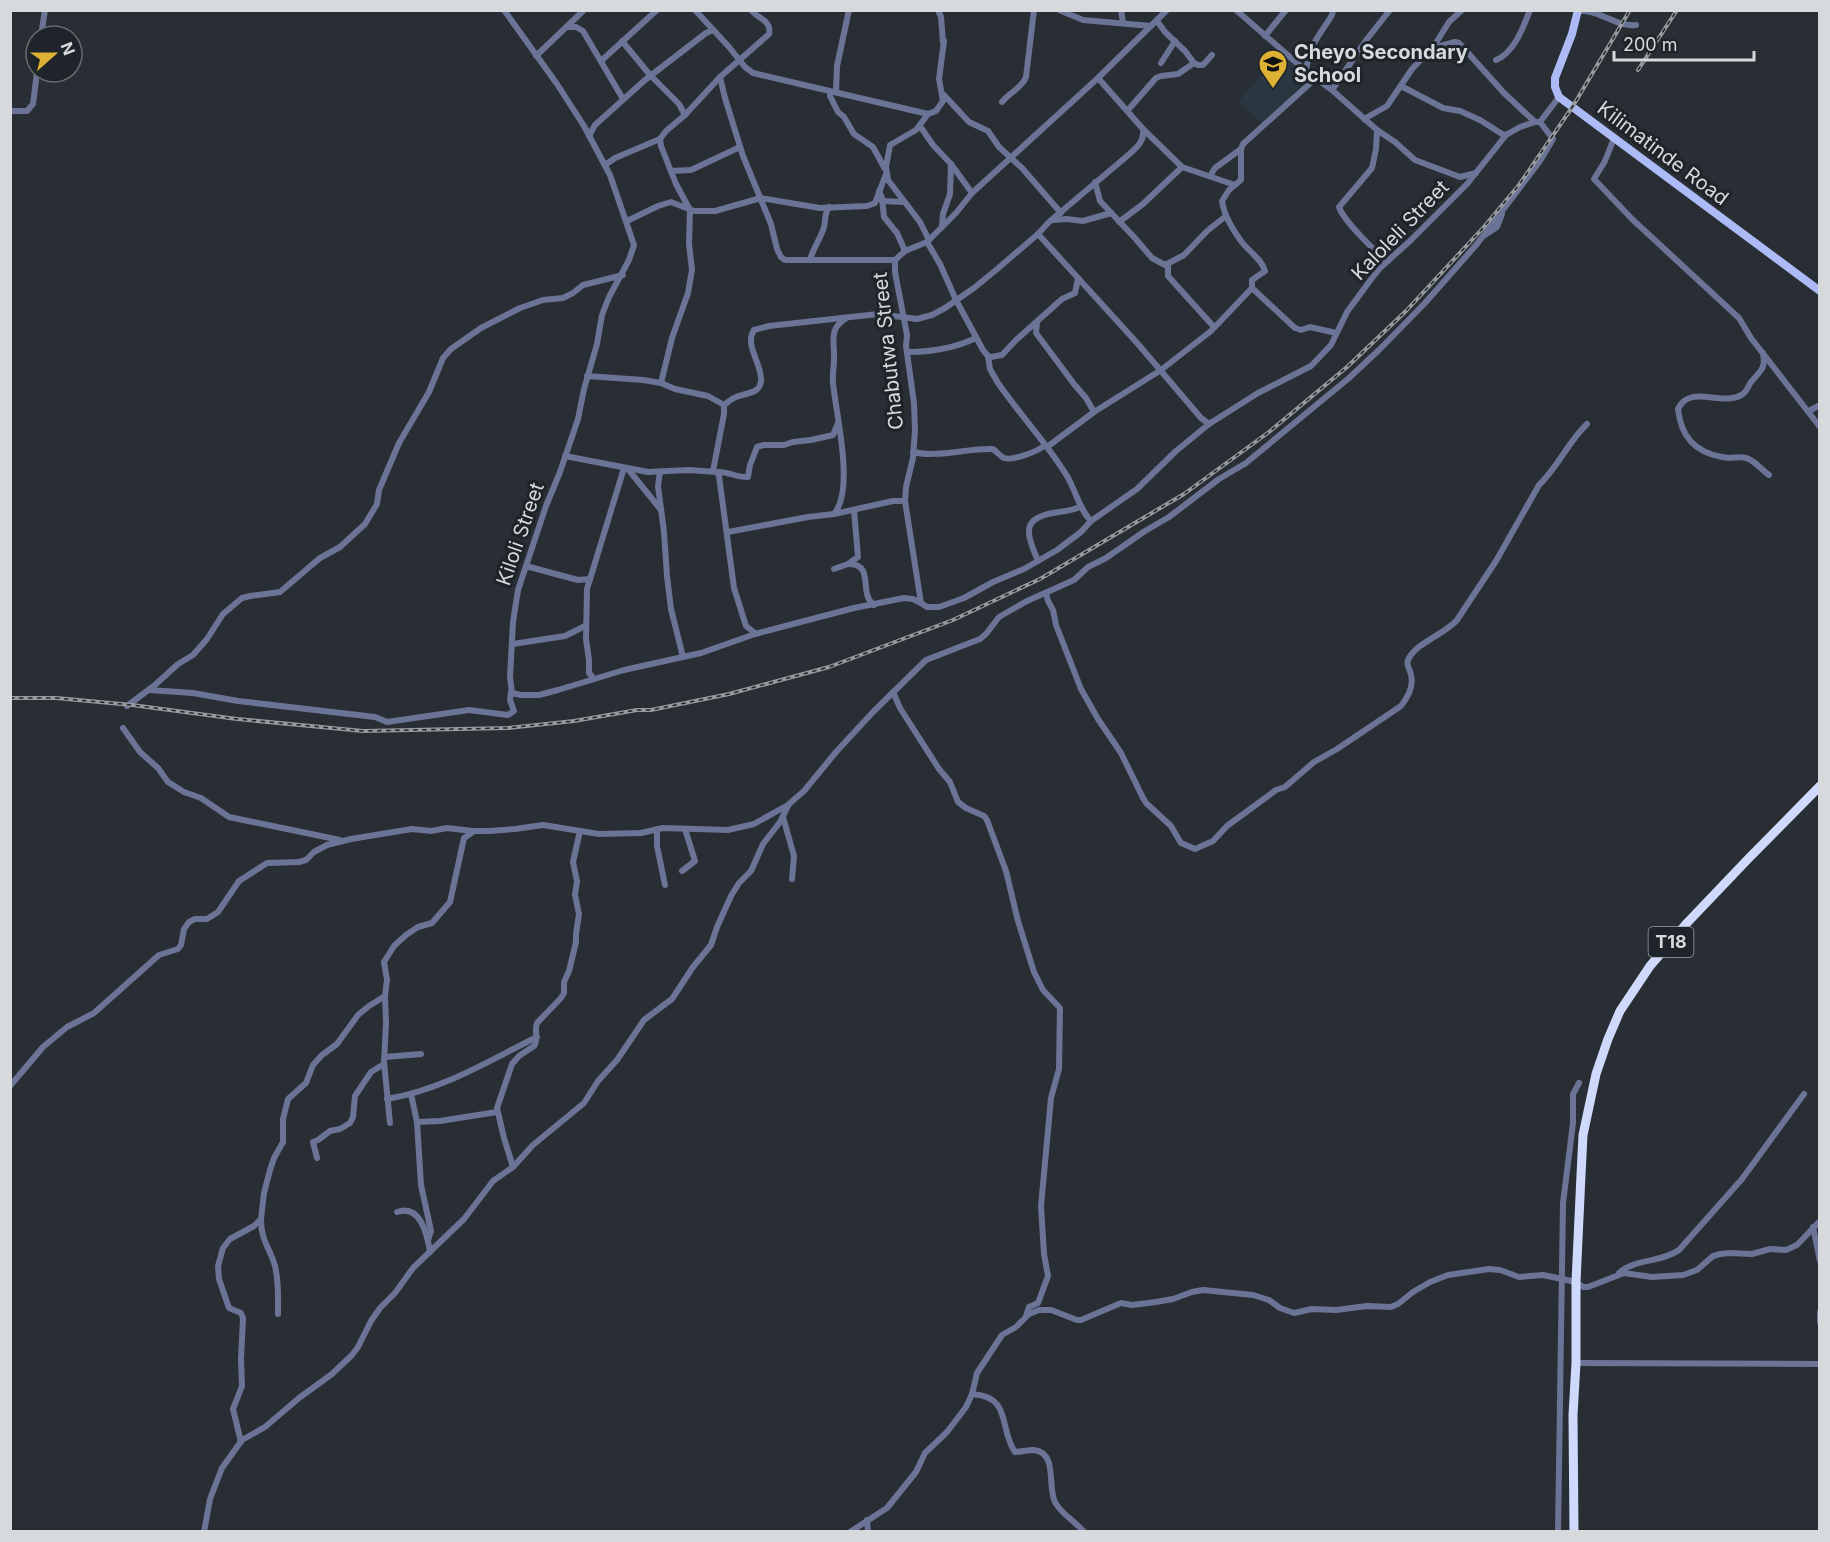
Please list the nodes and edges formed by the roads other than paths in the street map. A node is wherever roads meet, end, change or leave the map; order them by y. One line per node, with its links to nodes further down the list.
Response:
1 (584, 10): 23 (street)
2 (657, 10): 26 (street)
3 (695, 10): 24 (street)
4 (751, 10): 32 (street)
5 (849, 10): 44 (street)
6 (938, 10): 45 (street)
7 (1034, 10): 48 (street)
8 (1059, 10): 20 (street)
9 (1121, 10): 20 (street)
10 (1167, 10): 19 (street, Chabutwa Street)
11 (1236, 10): 25 (street)
12 (1286, 10): 25 (street)
13 (1333, 10): 36 (street)
14 (1390, 10): 43 (street)
15 (1530, 10): 33 (street)
16 (506, 11): 30 (street, Kiloli Street)
17 (1578, 11): 21 (street); 46 (main road)
18 (1457, 12): 28 (street)
19 (1157, 21): 22 (street, Chabutwa Street); 27 (street)
20 (1123, 23): 22 (street)
21 (1636, 25)
22 (1151, 26): 39 (street, Chabutwa Street)
23 (567, 27): 30 (street); 31 (street)
24 (713, 30): 32 (street); 37 (street)
25 (1264, 36): 36 (street)
26 (622, 41): 31 (street); 37 (street)
27 (1175, 41): 34 (street); 35 (street)
28 (1431, 49): 42 (street); 55 (street)
29 (1212, 55): 35 (street)
30 (536, 56): 60 (street, Kiloli Street)
31 (602, 60): 47 (street)
32 (739, 60): 38 (street); 44 (street)
33 (1496, 60)
34 (1161, 63)
35 (1194, 63): 49 (street)
36 (1306, 71): 40 (street)
37 (650, 75): 47 (street); 53 (street)
38 (720, 77): 53 (street); 63 (street)
39 (1098, 78): 49 (street); 65 (street, Chabutwa Street)
40 (1316, 78): 43 (street); 64 (street)
41 (35, 84): 50 (street)
42 (1401, 86): 54 (street); 59 (street)
43 (1332, 90): 54 (street)
44 (833, 92): 51 (street); 70 (street)
45 (943, 94): 52 (street); 65 (street)
46 (1559, 97): 55 (street, Kaloleli Street); 61 (main road, Kilimatinde Road)
47 (623, 99): 60 (street)
48 (1002, 102)
49 (1128, 110): 57 (street)
50 (10, 111)
51 (915, 111): 52 (street); 56 (street)
52 (928, 114): 56 (street)
53 (685, 115): 62 (street)
54 (1364, 119): 58 (street)
55 (1538, 122): 59 (street, Kaloleli Street); 146 (street)
56 (921, 124): 66 (street); 70 (street)
57 (1143, 129): 68 (street); 73 (street)
58 (1377, 130): 71 (street); 96 (street)
59 (1506, 135): 71 (street, Kaloleli Street)
60 (589, 136): 67 (street, Kiloli Street)
61 (1614, 138): 101 (main road, Kilimatinde Road); 114 (street)
62 (660, 139): 67 (street); 69 (street)
63 (740, 147): 69 (street); 78 (street)
64 (1241, 149): 72 (street); 74 (street)
65 (1012, 158): 76 (street, Chabutwa Street); 84 (street)
66 (951, 164): 76 (street); 90 (street)
67 (605, 165): 88 (street, Kiloli Street)
68 (1182, 167): 72 (street); 89 (street)
69 (671, 171): 83 (street)
70 (886, 172): 75 (street); 81 (street)
71 (1476, 173): 96 (street, Kaloleli Street)
72 (1210, 176): 74 (street)
73 (1095, 182): 77 (street); 80 (street)
74 (1235, 184): 86 (street)
75 (879, 190): 79 (street); 82 (street)
76 (972, 192): 90 (street, Chabutwa Street)
77 (1085, 192): 80 (street); 84 (street)
78 (761, 198): 82 (street); 83 (street); 94 (street)
79 (882, 201): 81 (street); 93 (street)
80 (1100, 201): 85 (street)
81 (904, 202): 92 (street)
82 (829, 207): 94 (street)
83 (690, 210): 88 (street); 118 (street)
84 (1061, 213): 87 (street)
85 (1111, 213): 87 (street); 89 (street)
86 (1226, 216): 97 (street); 100 (street)
87 (1052, 220): 91 (street)
88 (627, 221): 98 (street, Kiloli Street)
89 (1119, 222): 97 (street)
90 (942, 226): 92 (street, Chabutwa Street)
91 (1038, 234): 99 (street); 104 (street)
92 (928, 241): 93 (street, Chabutwa Street); 104 (street)
93 (905, 251): 95 (street, Chabutwa Street)
94 (810, 260): 95 (street)
95 (895, 260): 106 (street, Chabutwa Street)
96 (1388, 261): 111 (street, Kaloleli Street)
97 (1168, 265): 108 (street)
98 (623, 275): 117 (street, Kiloli Street); 154 (street)
99 (1078, 279): 102 (street); 103 (street)
100 (1252, 288): 108 (street); 111 (street)
101 (1820, 291)
102 (1075, 293): 103 (street); 107 (street)
103 (1093, 296): 116 (street)
104 (956, 300): 106 (street); 112 (street)
105 (847, 317): 106 (street); 119 (street); 123 (street)
106 (903, 318): 113 (street, Chabutwa Street)
107 (1037, 322): 109 (street); 110 (street)
108 (1214, 327): 116 (street)
109 (1025, 332): 110 (street); 115 (street)
110 (1036, 333): 122 (street)
111 (1336, 333): 124 (street, Kaloleli Street)
112 (976, 338): 113 (street); 115 (street)
113 (908, 352): 128 (street, Chabutwa Street)
114 (1762, 352): 121 (street); 133 (street)
115 (988, 356): 127 (street)
116 (1161, 370): 122 (street); 124 (street)
117 (587, 376): 118 (street); 129 (street, Kiloli Street)
118 (661, 383): 119 (street)
119 (724, 405): 132 (street)
120 (1820, 405): 121 (street)
121 (1809, 411): 126 (street)
122 (1094, 412): 127 (street)
123 (838, 423): 132 (street); 138 (street)
124 (1209, 424): 139 (street)
125 (1587, 424): 146 (street)
126 (1820, 427)
127 (1046, 446): 128 (street); 135 (street)
128 (913, 452): 134 (street, Chabutwa Street)
129 (565, 456): 130 (street); 143 (street, Kiloli Street)
130 (626, 468): 131 (street); 136 (street); 145 (street)
131 (660, 472): 132 (street); 136 (street)
132 (715, 472): 140 (street)
133 (1769, 475)
134 (905, 501): 137 (street); 147 (street, Chabutwa Street)
135 (1081, 506): 139 (street); 141 (street)
136 (661, 510): 152 (street)
137 (854, 510): 138 (street); 142 (street)
138 (834, 514): 140 (street)
139 (1091, 521): 141 (street)
140 (728, 532): 150 (street)
141 (1038, 561): 147 (street)
142 (848, 564): 144 (street); 148 (street)
143 (526, 566): 145 (street); 151 (street, Kiloli Street)
144 (834, 568)
145 (590, 579): 149 (street)
146 (1046, 593): 156 (street)
147 (921, 603): 148 (street)
148 (874, 605): 150 (street)
149 (585, 626): 151 (street); 153 (street)
150 (755, 634): 152 (street)
151 (513, 644): 155 (street, Kiloli Street)
152 (683, 657): 153 (street)
153 (594, 679): 155 (street)
154 (149, 690): 155 (street, Kiloli Street); 157 (street)
155 (511, 692)
156 (893, 692): 160 (street); 196 (street)
157 (127, 706)
158 (123, 728): 166 (street)
159 (1820, 786): 193 (highway, T18)
160 (789, 804): 161 (street); 163 (street)
161 (783, 816): 168 (street); 183 (street)
162 (657, 829): 163 (street); 165 (street); 169 (street)
163 (686, 829): 167 (street)
164 (473, 831): 165 (street); 166 (street); 170 (street)
165 (580, 831): 171 (street)
166 (343, 841): 175 (street)
167 (682, 871)
168 (792, 879)
169 (665, 885)
170 (385, 996): 173 (street); 185 (street)
171 (537, 1037): 176 (street); 179 (street)
172 (422, 1054): 173 (street)
173 (384, 1060): 178 (street); 182 (street)
174 (1579, 1083): 192 (street)
175 (10, 1086)
176 (411, 1094): 178 (street); 180 (street)
177 (1804, 1094): 191 (street)
178 (387, 1099): 181 (street)
179 (497, 1112): 180 (street); 183 (street)
180 (417, 1122): 188 (street)
181 (390, 1123)
182 (317, 1158)
183 (513, 1167): 189 (street)
184 (397, 1212): 188 (street)
185 (261, 1219): 195 (street); 201 (street)
186 (1820, 1221): 187 (street)
187 (1813, 1227): 190 (street); 191 (street)
188 (428, 1240): 189 (street)
189 (430, 1252): 201 (street)
190 (1820, 1262)
191 (1616, 1275): 193 (street)
192 (1561, 1280): 193 (street); 196 (street); 207 (street)
193 (1576, 1282): 198 (highway, T18)
194 (1820, 1312): 197 (street)
195 (278, 1314)
196 (1026, 1317): 200 (street)
197 (1820, 1322)
198 (1576, 1363): 199 (street); 208 (highway, T18)
199 (1820, 1364)
200 (972, 1394): 202 (street); 206 (street)
201 (241, 1442): 203 (street)
202 (867, 1520): 204 (street); 205 (street)
203 (204, 1532)
204 (850, 1532)
205 (868, 1532)
206 (1084, 1532)
207 (1558, 1532)
208 (1574, 1532)

